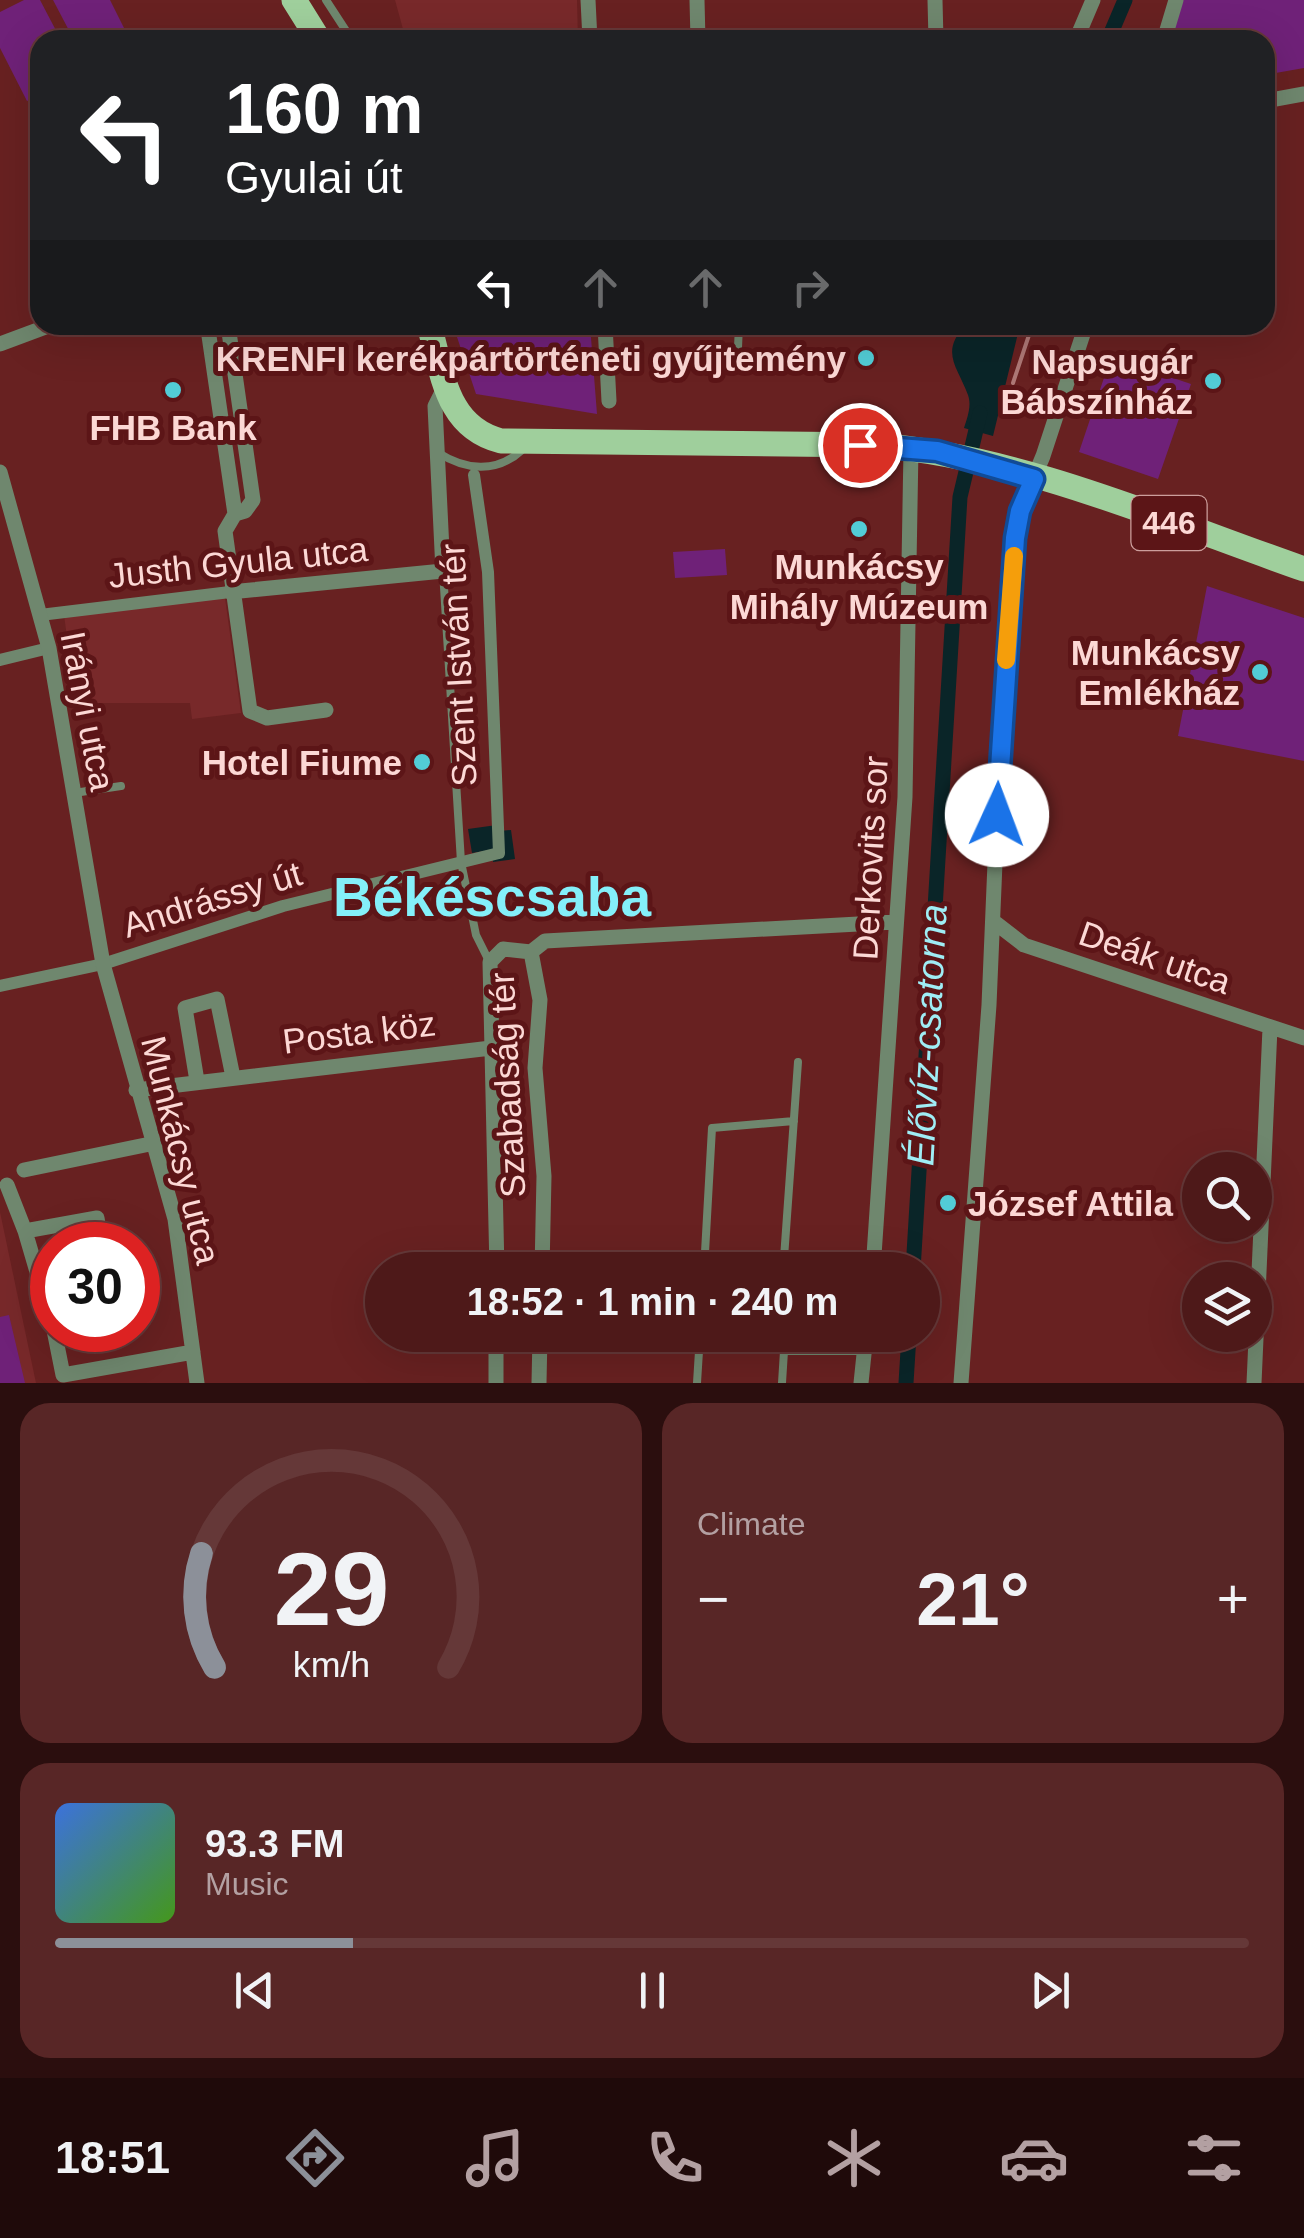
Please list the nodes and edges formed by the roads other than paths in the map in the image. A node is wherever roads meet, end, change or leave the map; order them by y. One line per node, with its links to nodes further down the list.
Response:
1 (326, 0): 9 (lane)
2 (588, 0): 10 (street)
3 (697, 0): 11 (street)
4 (935, 0): 12 (street)
5 (1093, 0): 13 (street)
6 (1176, 0): 14 (street)
7 (300, 2): 8 (main road)
8 (314, 30)
9 (346, 30)
10 (590, 30)
11 (698, 30)
12 (936, 30)
13 (1080, 30)
14 (1167, 30)
15 (1304, 94): 16 (street)
16 (1275, 99)
17 (30, 333): 24 (street)
18 (209, 335): 34 (street)
19 (229, 335): 34 (street)
20 (432, 335): 26 (main road, 446)
21 (606, 335): 27 (street)
22 (739, 335): 25 (lane)
23 (1083, 335): 33 (street)
24 (0, 344)
25 (738, 370)
26 (446, 384): 28 (main road, 446); 30 (street, Szent István tér)
27 (609, 402)
28 (532, 441): 29 (main road, 446); 30 (lane)
29 (924, 449): 33 (main road, 446); 47 (street, Derkovits sor)
30 (437, 452): 36 (street, Szent István tér)
31 (0, 472): 38 (street, Irányi utca)
32 (474, 474): 44 (street, Szent István tér)
33 (1034, 479): 35 (main road, 446); 46 (street)
34 (235, 514): 37 (street)
35 (1304, 570)
36 (443, 571): 37 (street, Justh Gyula utca); 45 (lane)
37 (230, 592): 38 (street, Justh Gyula utca); 41 (street)
38 (40, 615): 39 (street, Irányi utca)
39 (50, 648): 40 (street); 43 (street, Irányi utca)
40 (0, 660)
41 (326, 710)
42 (122, 786): 43 (lane)
43 (74, 793): 50 (street, Irányi utca)
44 (499, 852): 45 (street, Andrássy út)
45 (460, 862): 49 (lane); 50 (street, Andrássy út)
46 (993, 921): 52 (street, Deák utca); 86 (street)
47 (896, 922): 48 (street); 72 (street, Derkovits sor)
48 (531, 952): 49 (street, Szabadság tér); 69 (street, Szabadság tér)
49 (490, 962): 54 (street, Szabadság tér)
50 (103, 964): 51 (street, Andrássy út); 58 (street, Munkácsy utca)
51 (0, 986)
52 (1270, 1028): 53 (street, Deák utca); 87 (street)
53 (1304, 1038)
54 (491, 1048): 56 (street, Posta köz); 68 (street, Szabadság tér)
55 (798, 1062): 59 (lane)
56 (233, 1077): 57 (street, Posta köz); 57 (street)
57 (197, 1081): 58 (street, Posta köz)
58 (136, 1090): 60 (street, Munkácsy utca)
59 (794, 1121): 70 (lane); 71 (lane)
60 (150, 1144): 61 (street); 74 (street, Munkácsy utca)
61 (24, 1170)
62 (8, 1185): 66 (street)
63 (75, 1222): 64 (street)
64 (98, 1222)
65 (30, 1230): 66 (street)
66 (25, 1231): 67 (street)
67 (30, 1247)
68 (496, 1252)
69 (542, 1252)
70 (705, 1252)
71 (784, 1252)
72 (874, 1252)
73 (59, 1352): 74 (street)
74 (193, 1352): 80 (street, Munkácsy utca)
75 (496, 1352): 81 (street)
76 (539, 1352): 82 (street)
77 (699, 1352): 83 (lane)
78 (784, 1352): 84 (lane)
79 (864, 1352): 85 (street)
80 (197, 1383)
81 (496, 1383)
82 (538, 1383)
83 (697, 1383)
84 (782, 1383)
85 (861, 1383)
86 (961, 1383)
87 (1254, 1383)

